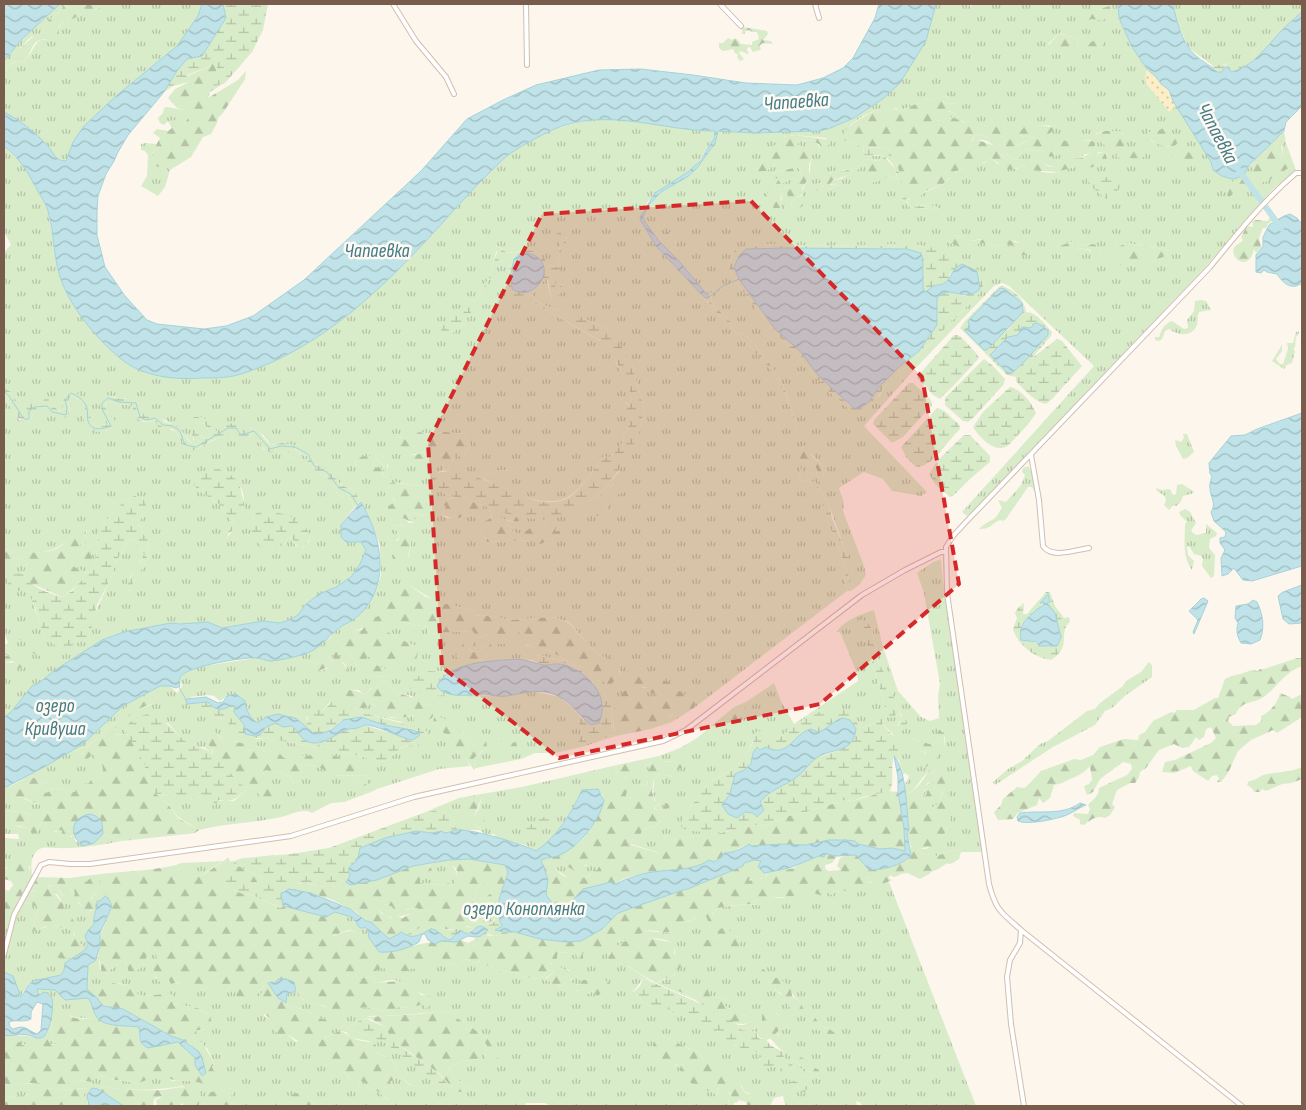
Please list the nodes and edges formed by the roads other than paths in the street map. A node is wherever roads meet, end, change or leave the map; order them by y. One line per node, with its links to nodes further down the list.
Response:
1 (393, 4): 8 (street)
2 (526, 4): 7 (street)
3 (720, 4): 6 (street)
4 (815, 4): 5 (street)
5 (819, 18)
6 (740, 26)
7 (527, 66)
8 (454, 94)
9 (1302, 173): 10 (street)
10 (1031, 455): 11 (street); 12 (street)
11 (1089, 548)
12 (945, 552): 13 (street); 14 (street)
13 (1021, 930): 15 (street); 16 (street)
14 (4, 954)
15 (1024, 1106)
16 (1242, 1106)

